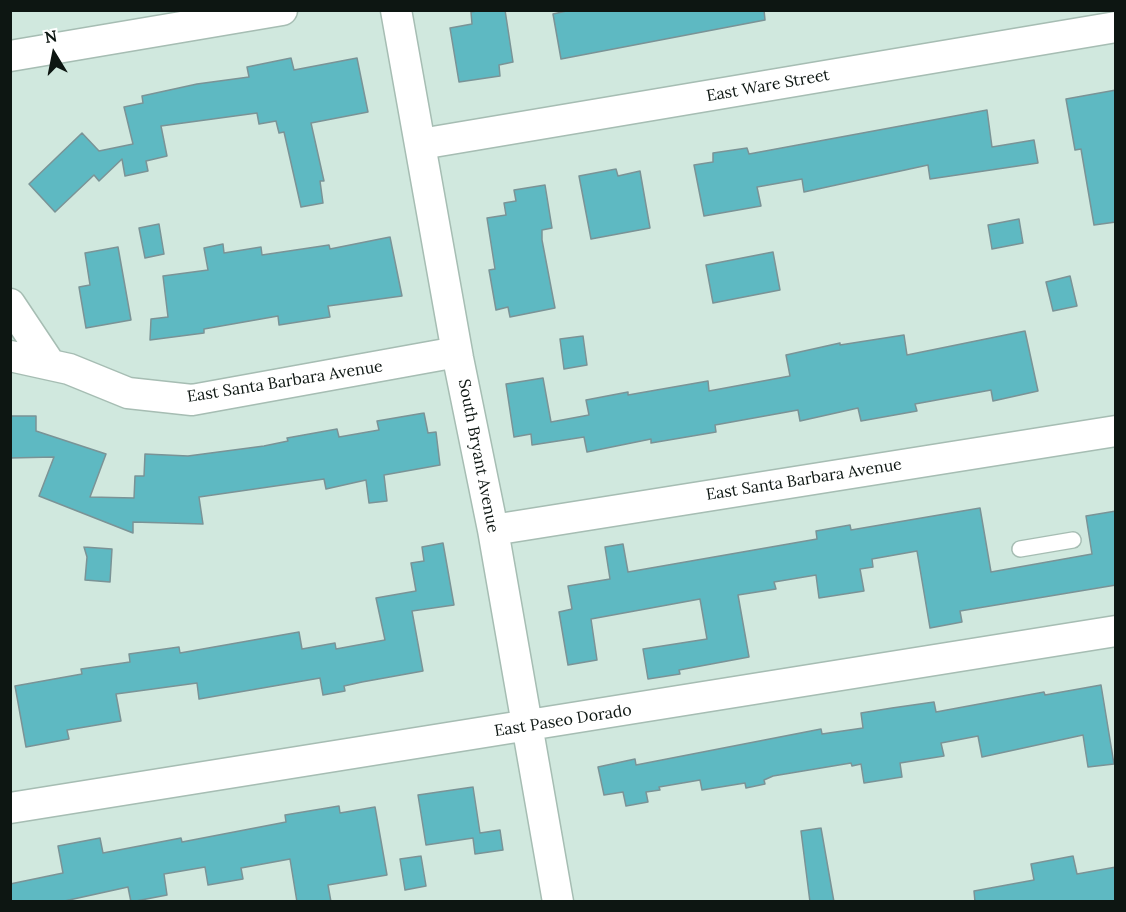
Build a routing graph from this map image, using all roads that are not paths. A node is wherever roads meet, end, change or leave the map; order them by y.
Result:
1 (282, 10) edge
2 (396, 10) edge
3 (1116, 27) edge
4 (10, 56) edge
5 (421, 144) junction
6 (10, 304) edge
7 (457, 352) junction
8 (10, 356) edge
9 (50, 364) junction
10 (1116, 431) edge
11 (493, 530) junction
12 (1073, 540) dead end
13 (1020, 549) dead end
14 (1116, 631) edge
15 (527, 727) junction
16 (10, 808) edge
17 (558, 902) edge

1 - 4 street
2 - 5 street, South Bryant Avenue
3 - 5 street, East Ware Street
5 - 7 street, South Bryant Avenue
6 - 9 street
7 - 9 street, East Santa Barbara Avenue
7 - 11 street, South Bryant Avenue
8 - 9 street, East Santa Barbara Avenue
10 - 11 street, East Santa Barbara Avenue
11 - 15 street, South Bryant Avenue
12 - 13 lane
14 - 15 street, East Paseo Dorado
15 - 16 street, East Paseo Dorado
15 - 17 street, South Bryant Avenue

